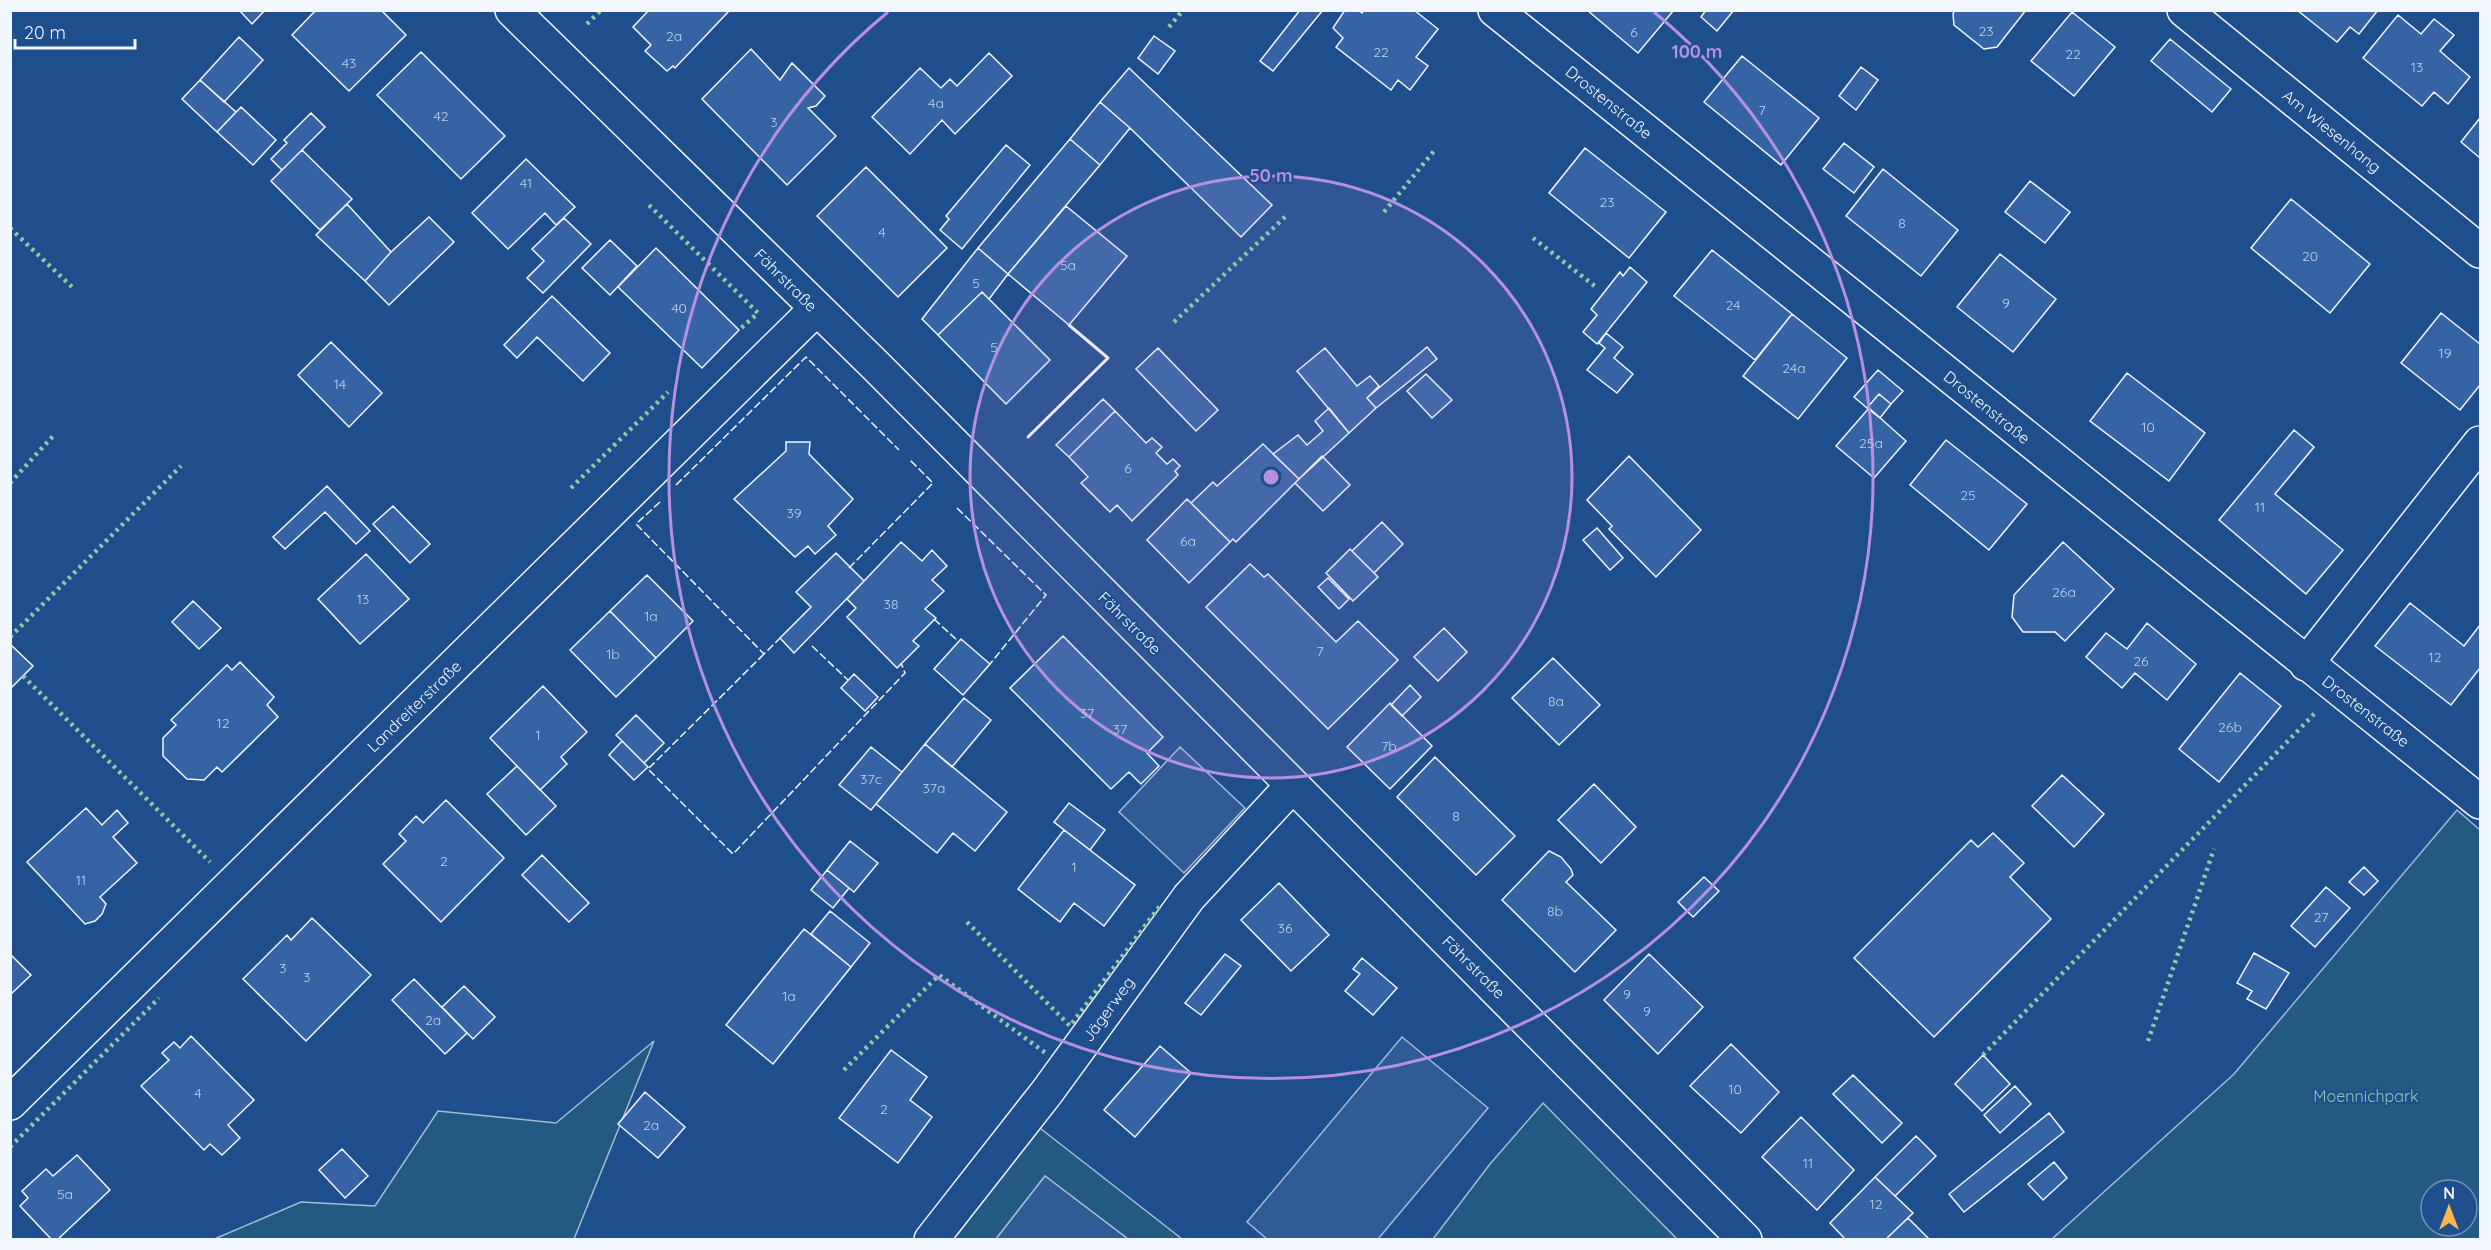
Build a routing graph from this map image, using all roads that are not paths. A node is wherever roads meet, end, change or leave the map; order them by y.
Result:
1 (512, 10) edge
2 (1495, 10) edge
3 (2184, 10) edge
4 (2481, 251) edge
5 (816, 309) junction
6 (2481, 443) edge
7 (2306, 664) junction
8 (1292, 786) junction
9 (2481, 802) edge
10 (10, 1103) edge
11 (931, 1239) edge
12 (1745, 1239) edge

1 - 5 street, Fährstraße
2 - 7 street, Drostenstraße
3 - 4 street, Am Wiesenhang
5 - 8 street, Fährstraße
5 - 10 street, Landreiterstraße
6 - 7 street
7 - 9 street, Drostenstraße
8 - 11 street, Jägerweg
8 - 12 street, Fährstraße

